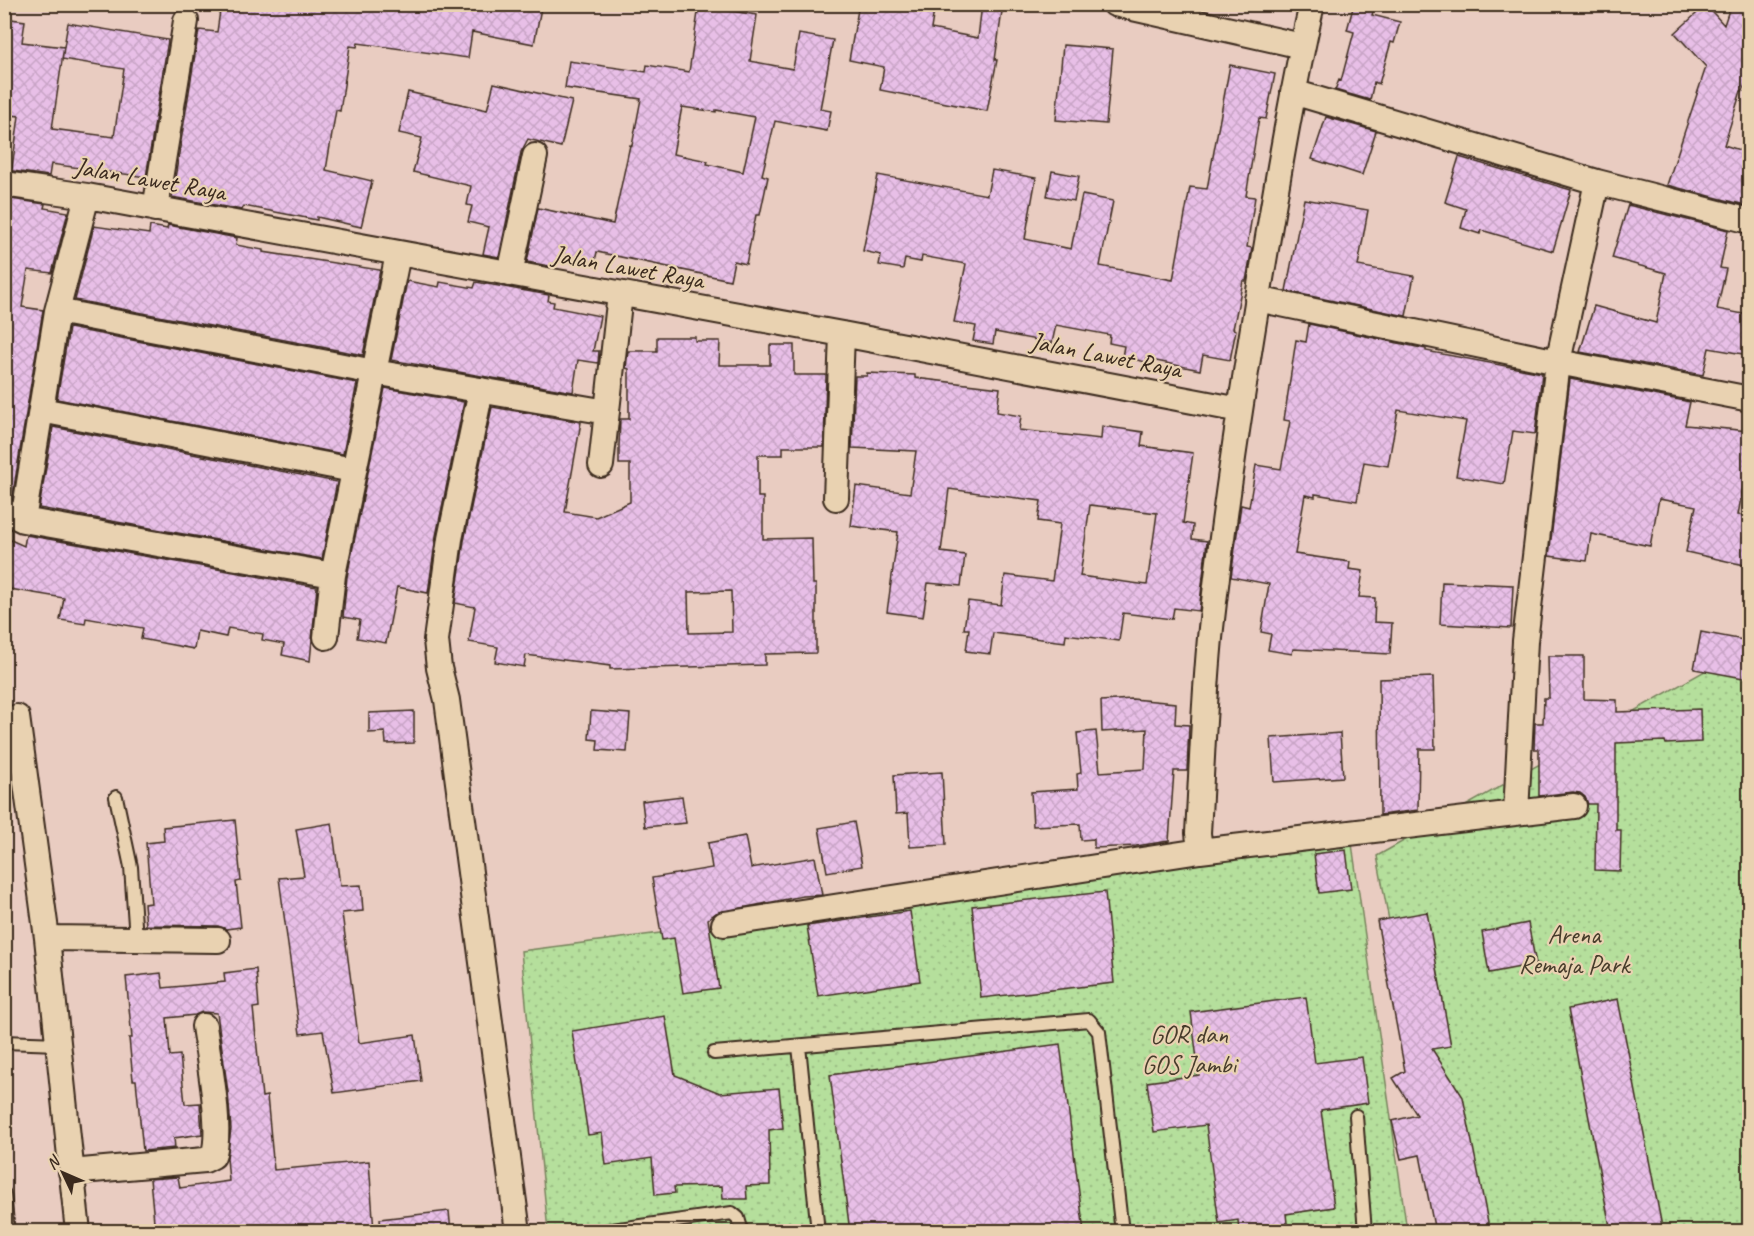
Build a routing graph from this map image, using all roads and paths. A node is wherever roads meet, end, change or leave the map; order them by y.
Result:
1 (1115, 4) edge
2 (1312, 4) edge
3 (186, 21) dead end
4 (1302, 46) junction
5 (1293, 92) junction
6 (535, 156) dead end
7 (1598, 182) junction
8 (4, 184) edge
9 (87, 196) junction
10 (155, 209) junction
11 (1749, 221) edge
12 (398, 254) junction
13 (510, 274) junction
14 (620, 294) junction
15 (1257, 299) junction
16 (57, 311) junction
17 (842, 334) junction
18 (1558, 362) junction
19 (374, 372) junction
20 (481, 390) junction
21 (1749, 399) edge
22 (41, 410) junction
23 (1240, 410) junction
24 (607, 412) junction
25 (601, 465) dead end
26 (353, 470) junction
27 (836, 498) dead end
28 (14, 515) edge
29 (333, 575) junction
30 (326, 637) dead end
31 (17, 717) dead end
32 (116, 797) dead end
33 (1574, 806) dead end
34 (1516, 813) junction
35 (1200, 851) junction
36 (724, 924) dead end
37 (47, 938) junction
38 (136, 939) junction
39 (218, 940) dead end
40 (204, 1026) dead end
41 (4, 1042) edge
42 (58, 1044) junction
43 (799, 1046) junction
44 (714, 1053) dead end
45 (1356, 1116) dead end
46 (71, 1173) junction
47 (4, 1194) edge
48 (8, 1232) edge
49 (78, 1232) edge
50 (518, 1232) edge
51 (598, 1232) edge
52 (741, 1232) edge
53 (818, 1232) edge
54 (1122, 1232) edge
55 (1365, 1232) edge

1 - 4 street
2 - 4 street
3 - 10 street
4 - 5 street
5 - 7 street
5 - 15 street
6 - 13 street
7 - 11 street
7 - 18 street
8 - 9 street, Jalan Lawet Raya
9 - 10 street, Jalan Lawet Raya
9 - 16 street
10 - 12 street, Jalan Lawet Raya
12 - 13 street, Jalan Lawet Raya
12 - 19 street
13 - 14 street, Jalan Lawet Raya
14 - 17 street, Jalan Lawet Raya
14 - 24 street
15 - 18 street
15 - 23 street
16 - 19 street
16 - 22 street
17 - 23 street, Jalan Lawet Raya
17 - 27 street
18 - 21 street
18 - 34 street
19 - 20 street
19 - 26 street
20 - 24 street
20 - 50 street
22 - 26 street
22 - 28 street
23 - 35 street
24 - 25 street
26 - 29 street
28 - 29 street
29 - 30 street
31 - 37 street
32 - 38 lane
33 - 34 street
34 - 35 street
35 - 36 street
37 - 38 street
37 - 42 street
38 - 39 street
40 - 46 street
41 - 42 lane
42 - 46 street
43 - 44 lane
43 - 53 lane
43 - 54 lane
45 - 55 lane
46 - 49 street
47 - 48 lane
51 - 52 lane

